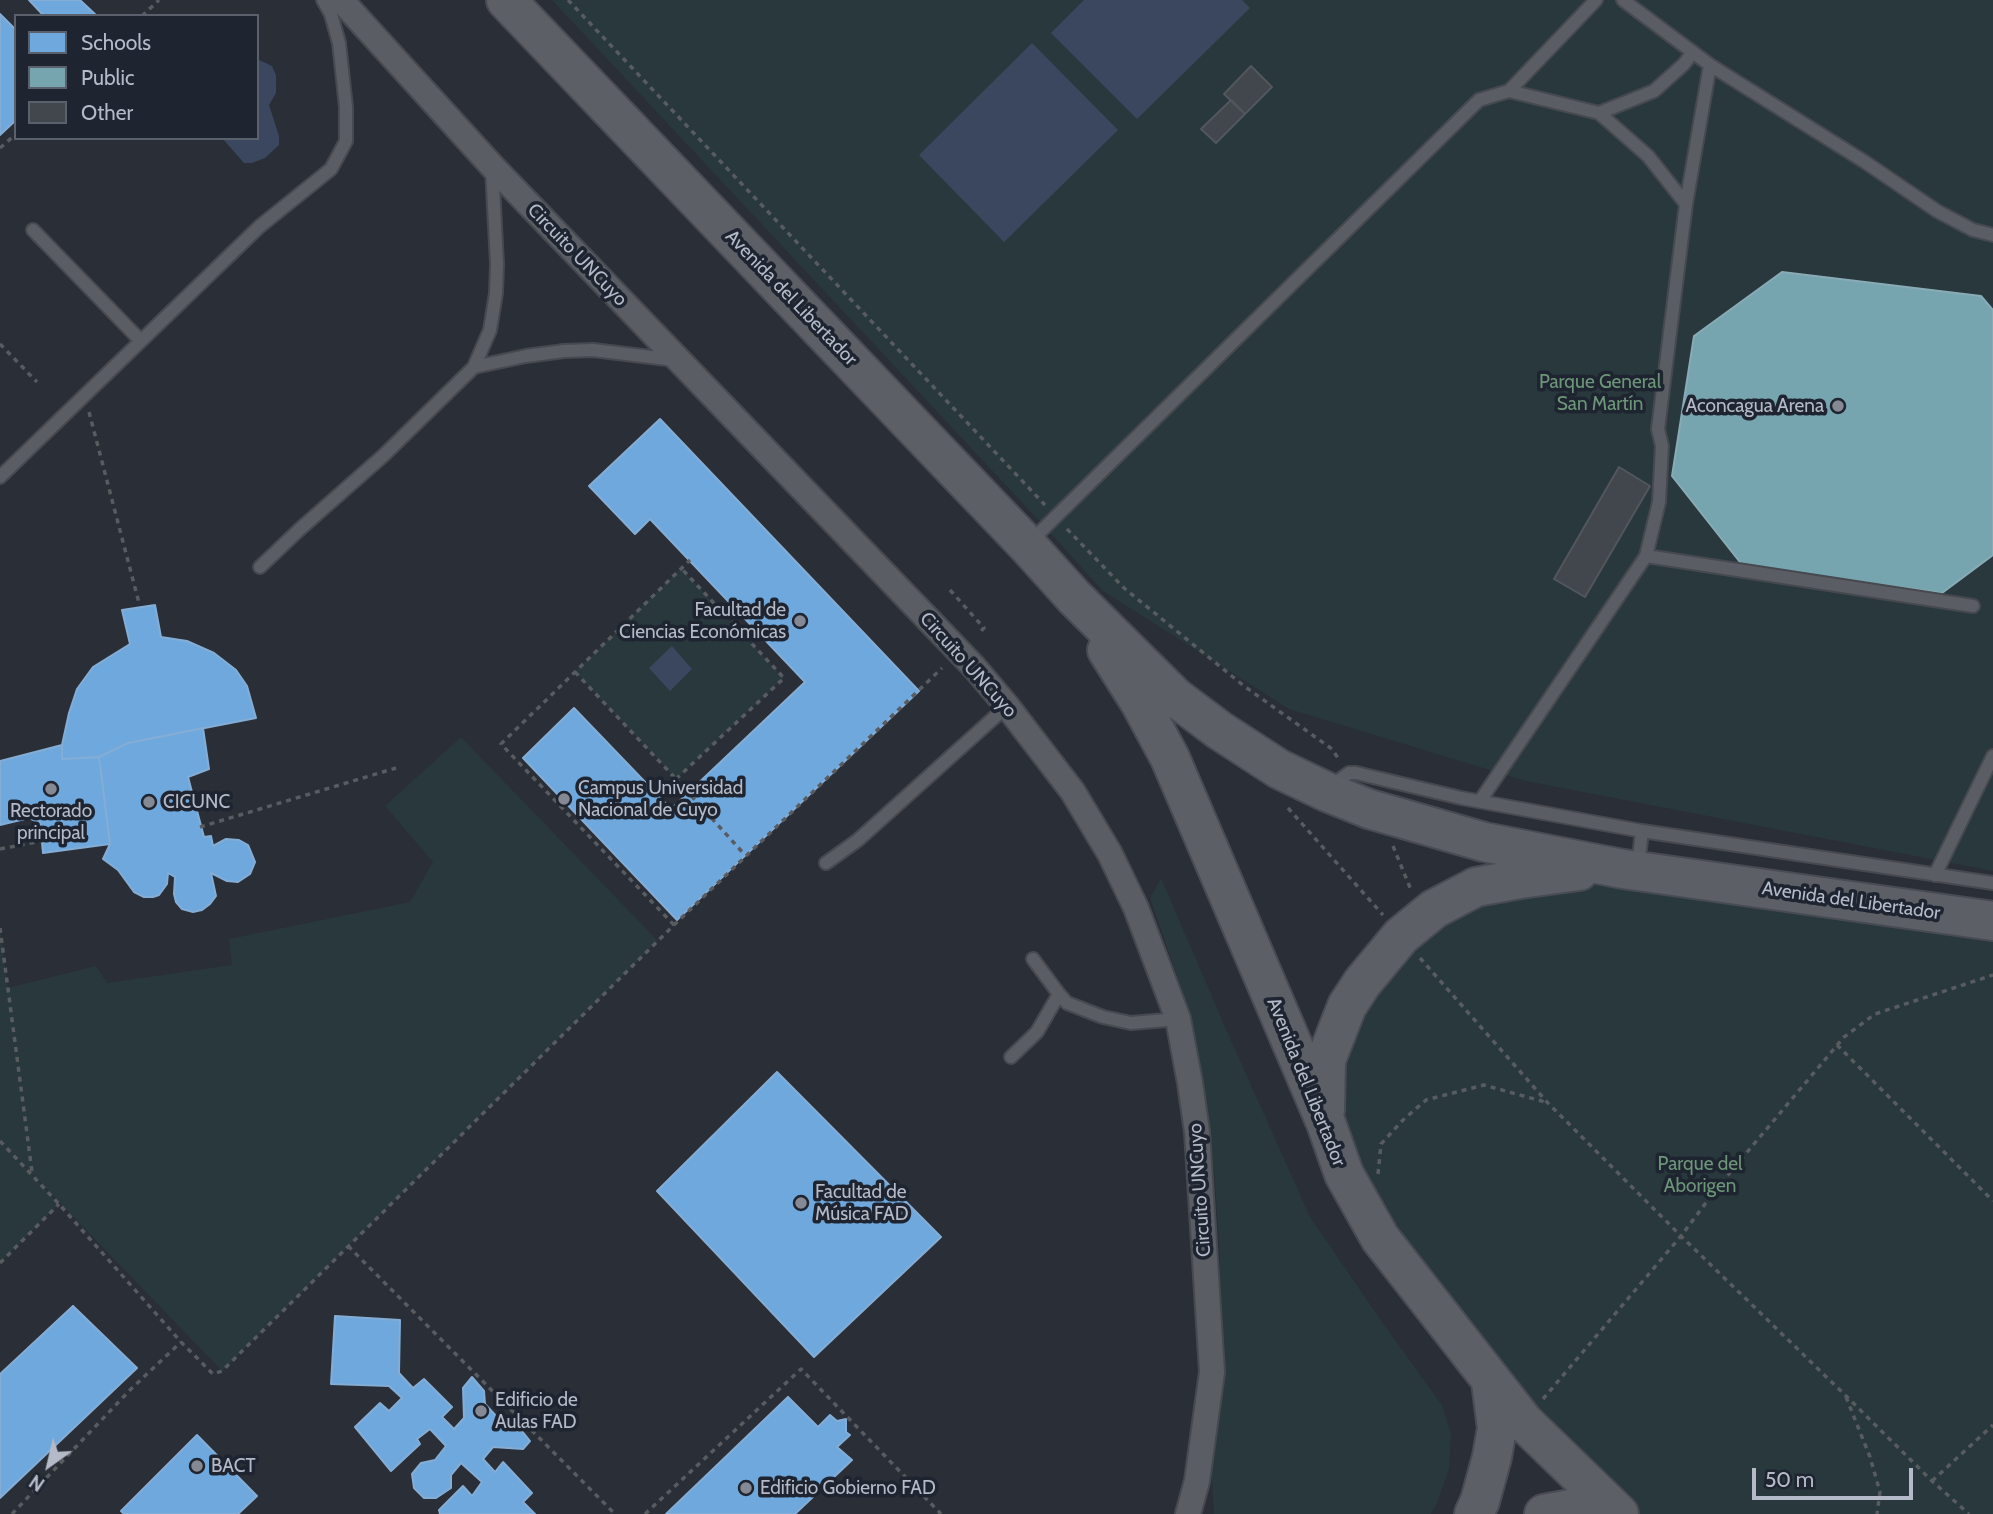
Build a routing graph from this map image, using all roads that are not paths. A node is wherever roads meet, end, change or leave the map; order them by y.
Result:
1 (323, 0) edge
2 (341, 0) edge
3 (506, 0) edge
4 (1596, 0) edge
5 (1623, 0) edge
6 (1693, 52) junction
7 (1710, 65) junction
8 (1508, 90) junction
9 (1599, 113) junction
10 (492, 166) junction
11 (1686, 204) junction
12 (33, 230) dead end
13 (1993, 235) edge
14 (141, 341) junction
15 (680, 360) junction
16 (474, 367) junction
17 (0, 477) edge
18 (1027, 545) junction
19 (1646, 556) junction
20 (260, 568) dead end
21 (1074, 597) junction
22 (1973, 606) dead end
23 (1007, 706) junction
24 (1993, 756) edge
25 (1338, 782) junction
26 (1480, 802) junction
27 (1642, 831) junction
28 (826, 863) dead end
29 (1630, 869) junction
30 (1935, 875) junction
31 (1993, 883) edge
32 (1993, 921) edge
33 (1032, 959) dead end
34 (1059, 994) junction
35 (1178, 1019) junction
36 (1011, 1057) dead end
37 (1326, 1123) junction
38 (1491, 1382) junction
39 (1615, 1511) edge
40 (1188, 1514) edge
41 (1474, 1514) edge
42 (1544, 1514) edge

1 - 14 lane
2 - 10 street, Circuito UNCuyo
3 - 18 main road, Avenida del Libertador
4 - 8 lane
5 - 6 lane
6 - 7 lane
6 - 9 lane
7 - 11 lane
7 - 13 lane
8 - 9 lane
8 - 18 lane
9 - 11 lane
10 - 15 street, Circuito UNCuyo
10 - 16 lane
11 - 19 lane
12 - 14 lane
14 - 17 lane
15 - 16 lane
15 - 23 street, Circuito UNCuyo
16 - 20 lane
18 - 21 main road, Avenida del Libertador
19 - 22 lane
19 - 26 lane
21 - 25 main road, Avenida del Libertador
21 - 37 main road, Avenida del Libertador
23 - 28 lane
23 - 35 street, Circuito UNCuyo
24 - 30 lane
25 - 26 lane
25 - 29 main road, Avenida del Libertador
26 - 27 lane
27 - 29 lane
27 - 30 lane
29 - 32 main road, Avenida del Libertador
29 - 37 main road
30 - 31 lane
33 - 34 lane
34 - 35 lane
34 - 36 lane
35 - 40 street, Circuito UNCuyo
37 - 38 main road, Avenida del Libertador
38 - 39 main road, Avenida del Libertador
38 - 41 main road
39 - 42 main road

